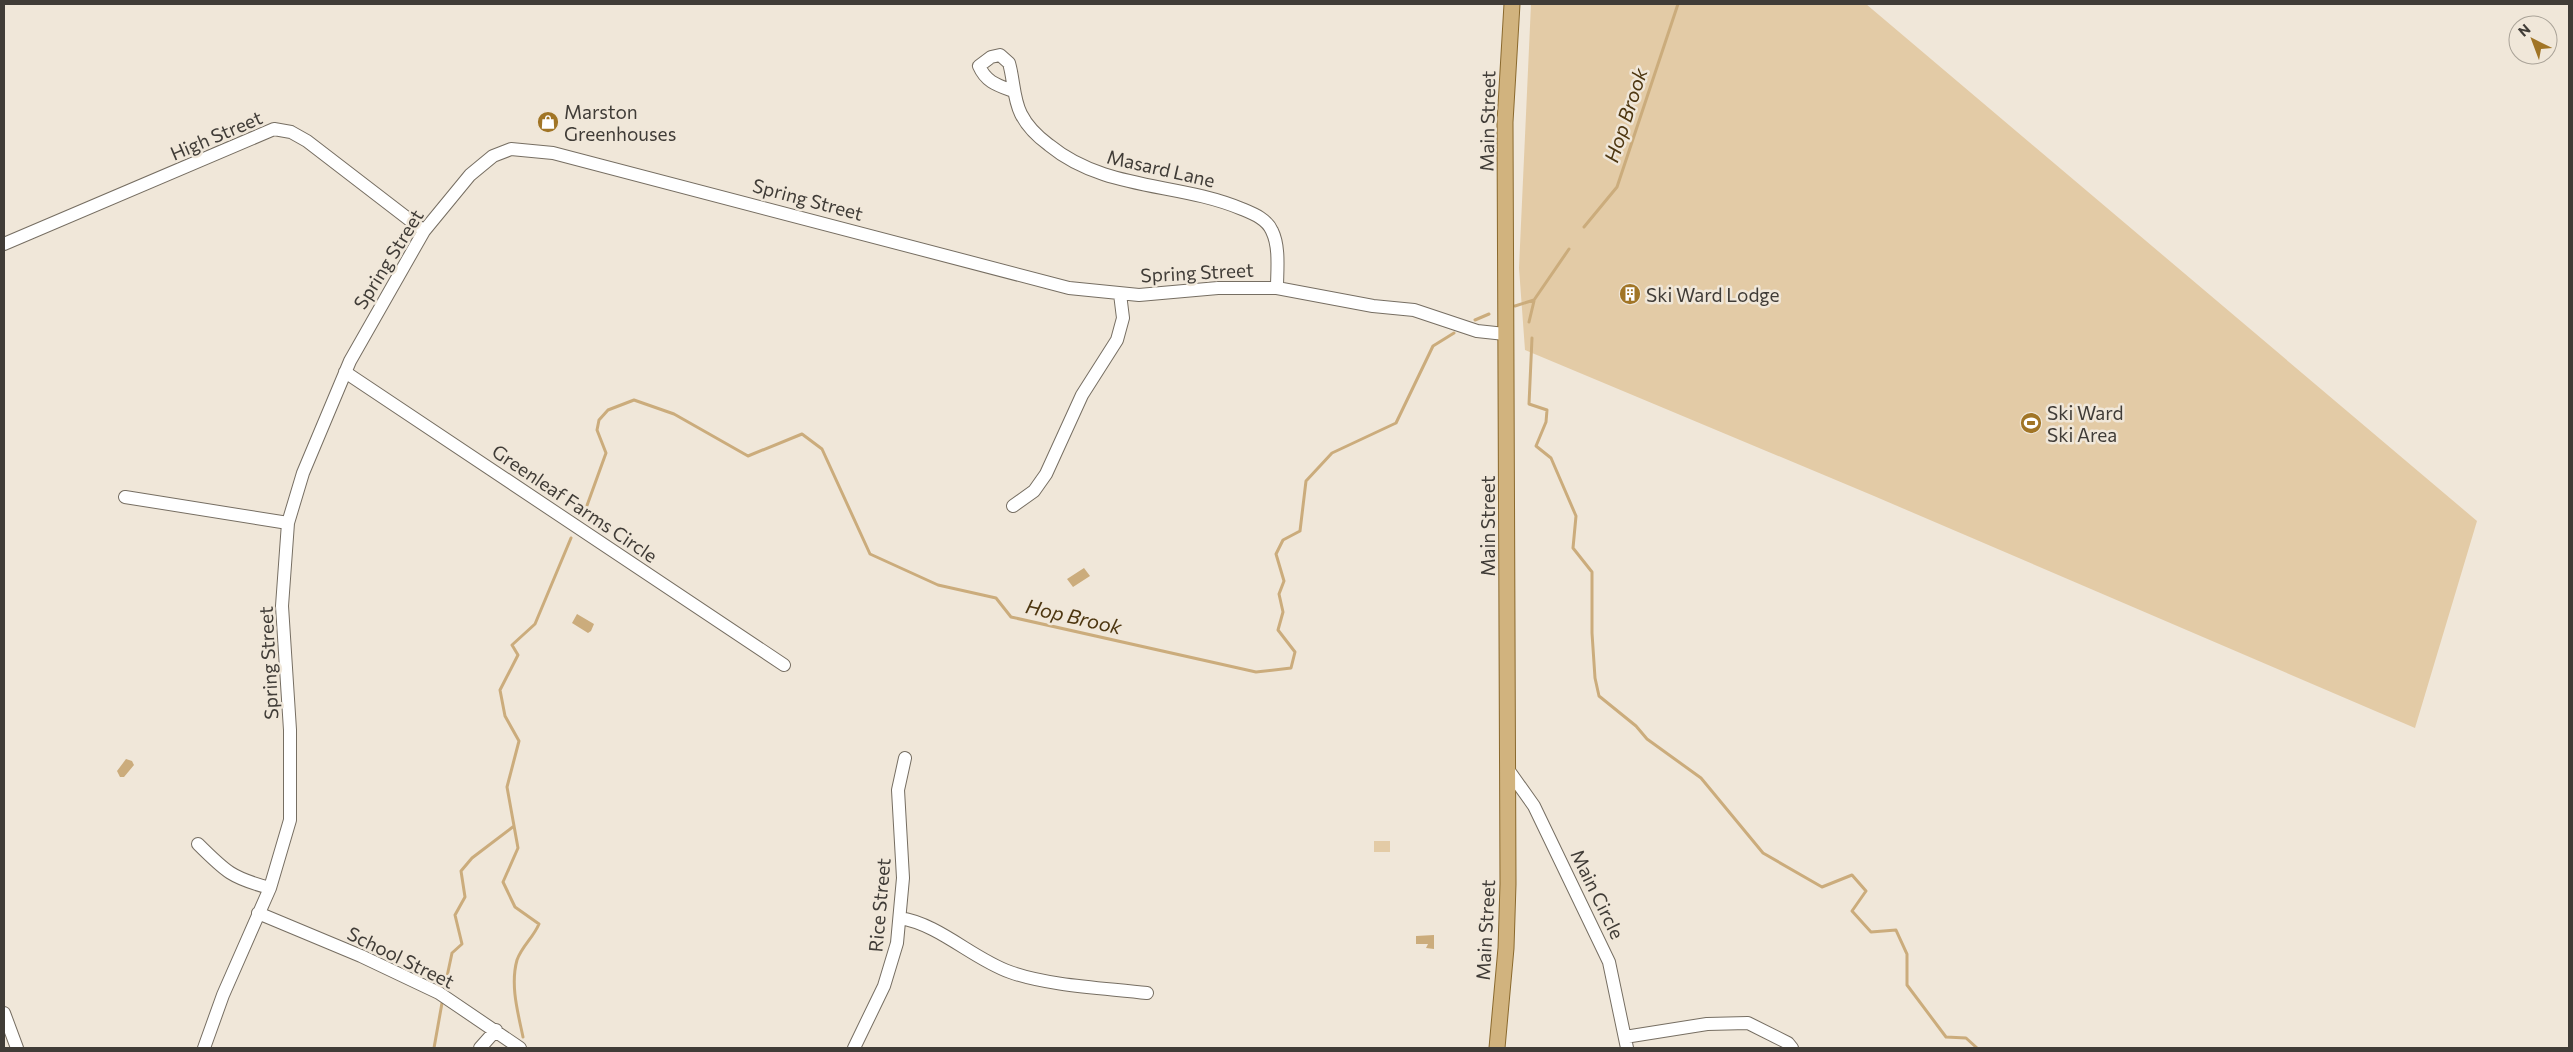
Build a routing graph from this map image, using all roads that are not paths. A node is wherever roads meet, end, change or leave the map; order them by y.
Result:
1 (1512, 4) edge
2 (1013, 91) dead end
3 (424, 231) junction
4 (4, 244) edge
5 (1277, 288) junction
6 (1120, 294) junction
7 (1505, 334) junction
8 (345, 372) junction
9 (125, 497) dead end
10 (1013, 506) dead end
11 (288, 523) junction
12 (784, 665) dead end
13 (905, 758) dead end
14 (1507, 768) junction
15 (198, 844) dead end
16 (270, 888) junction
17 (258, 913) junction
18 (900, 918) junction
19 (1146, 994) dead end
20 (4, 1013) edge
21 (496, 1030) junction
22 (1626, 1043) edge
23 (17, 1048) edge
24 (204, 1048) edge
25 (480, 1048) edge
26 (520, 1048) edge
27 (854, 1048) edge
28 (1497, 1048) edge
29 (1792, 1048) edge

1 - 7 main road, Main Street
2 - 5 street, Masard Lane
3 - 4 street, High Street
3 - 6 street, Spring Street
3 - 8 street, Spring Street
5 - 6 street, Spring Street
5 - 7 street, Spring Street
6 - 10 street
7 - 14 main road, Main Street
8 - 11 street, Spring Street
8 - 12 street, Greenleaf Farms Circle
9 - 11 street
11 - 16 street, Spring Street
13 - 18 street, Rice Street
14 - 22 street, Main Circle
14 - 28 main road, Main Street
15 - 16 street
16 - 17 street, Spring Street
17 - 21 street, School Street
17 - 24 street, Spring Street
18 - 19 street
18 - 27 street, Rice Street
20 - 23 street
21 - 25 street
21 - 26 street, School Street
22 - 29 street

